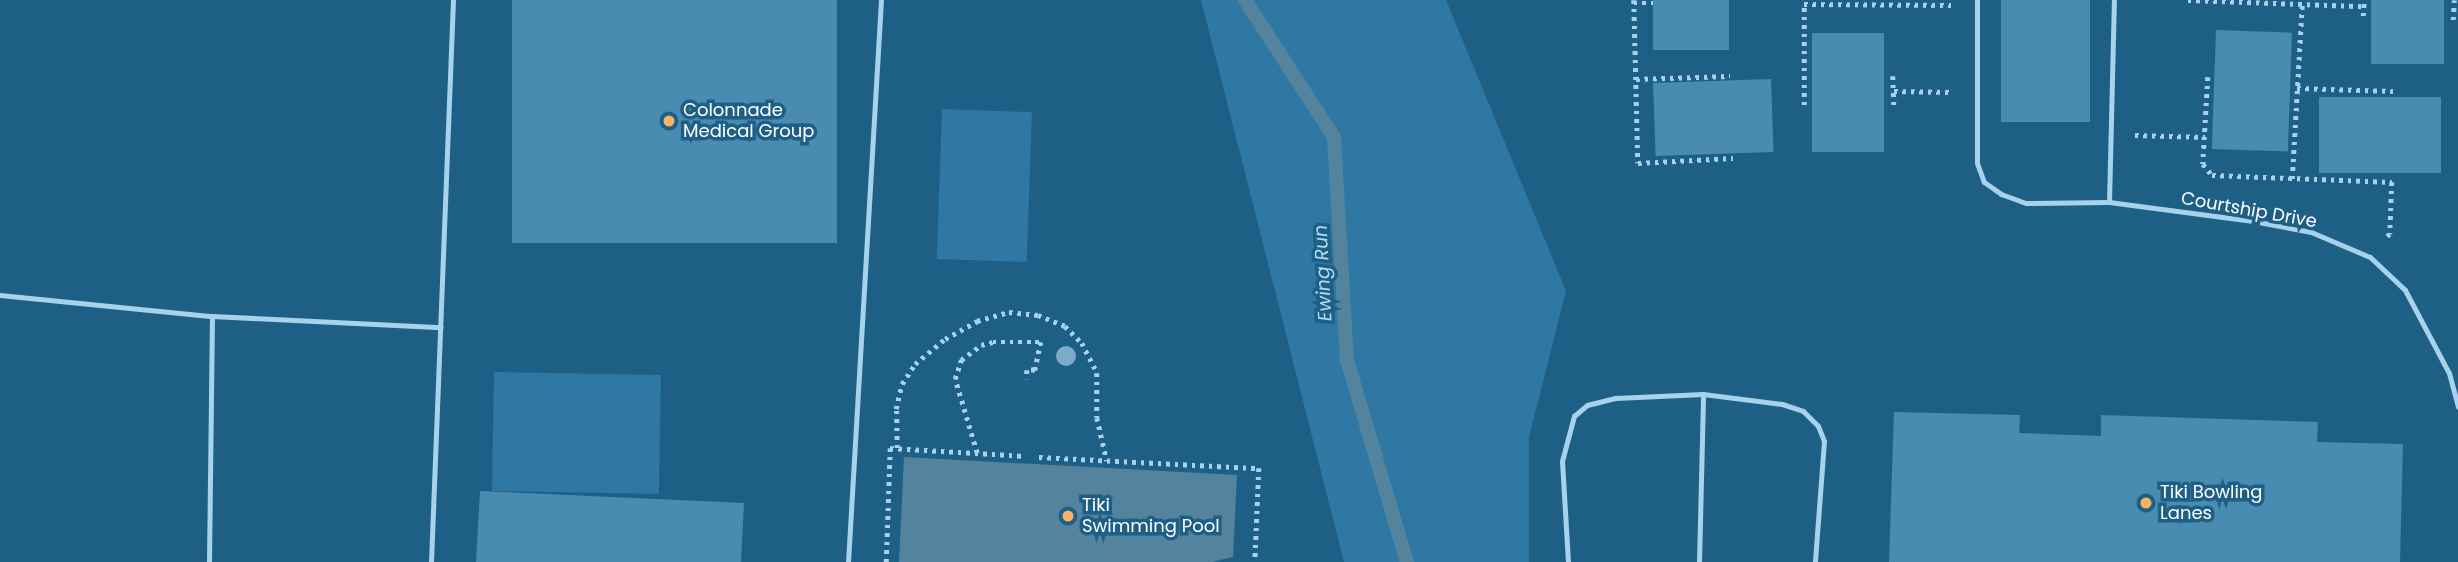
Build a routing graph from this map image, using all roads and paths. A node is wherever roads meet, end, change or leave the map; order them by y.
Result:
1 (453, 0) edge
2 (881, 0) edge
3 (2113, 0) edge
4 (2188, 0) edge
5 (2454, 0) edge
6 (1634, 1) edge
7 (1653, 3) dead end
8 (1977, 3) edge
9 (2364, 3) edge
10 (2302, 4) junction
11 (2363, 16) dead end
12 (2453, 20) dead end
13 (1730, 76) dead end
14 (1893, 76) dead end
15 (2208, 77) dead end
16 (1636, 79) junction
17 (2297, 88) junction
18 (1894, 92) junction
19 (2393, 92) dead end
20 (1977, 93) junction
21 (1804, 105) dead end
22 (1894, 107) dead end
23 (2113, 134) junction
24 (2205, 137) dead end
25 (1733, 158) dead end
26 (2292, 179) junction
27 (2109, 202) junction
28 (2370, 257) junction
29 (0, 295) edge
30 (212, 316) junction
31 (441, 327) junction
32 (1027, 379) dead end
33 (1703, 394) junction
34 (2458, 407) edge
35 (897, 449) junction
36 (977, 453) junction
37 (1024, 456) dead end
38 (1040, 457) dead end
39 (1107, 460) junction
40 (209, 562) edge
41 (431, 562) edge
42 (848, 562) edge
43 (886, 562) edge
44 (1255, 562) edge
45 (1568, 562) edge
46 (1699, 562) edge
47 (1815, 562) edge

1 - 31 lane
2 - 42 lane
3 - 23 lane
4 - 10 path
5 - 12 path
6 - 7 path
6 - 16 path
8 - 20 lane, Courtship Drive
8 - 21 path
9 - 10 path
9 - 11 path
10 - 17 path
13 - 16 path
14 - 18 path
15 - 26 path
16 - 25 path
17 - 19 path
17 - 26 path
18 - 20 path
18 - 22 path
20 - 27 lane, Courtship Drive
23 - 24 path
23 - 27 lane
26 - 28 path
27 - 28 lane, Courtship Drive
28 - 34 lane, Courtship Drive
29 - 30 lane
30 - 31 lane
30 - 40 lane
31 - 41 lane
32 - 36 path
33 - 45 lane
33 - 46 lane
33 - 47 lane
35 - 36 path
35 - 39 path
35 - 43 path
36 - 37 path
38 - 39 path
39 - 44 path

